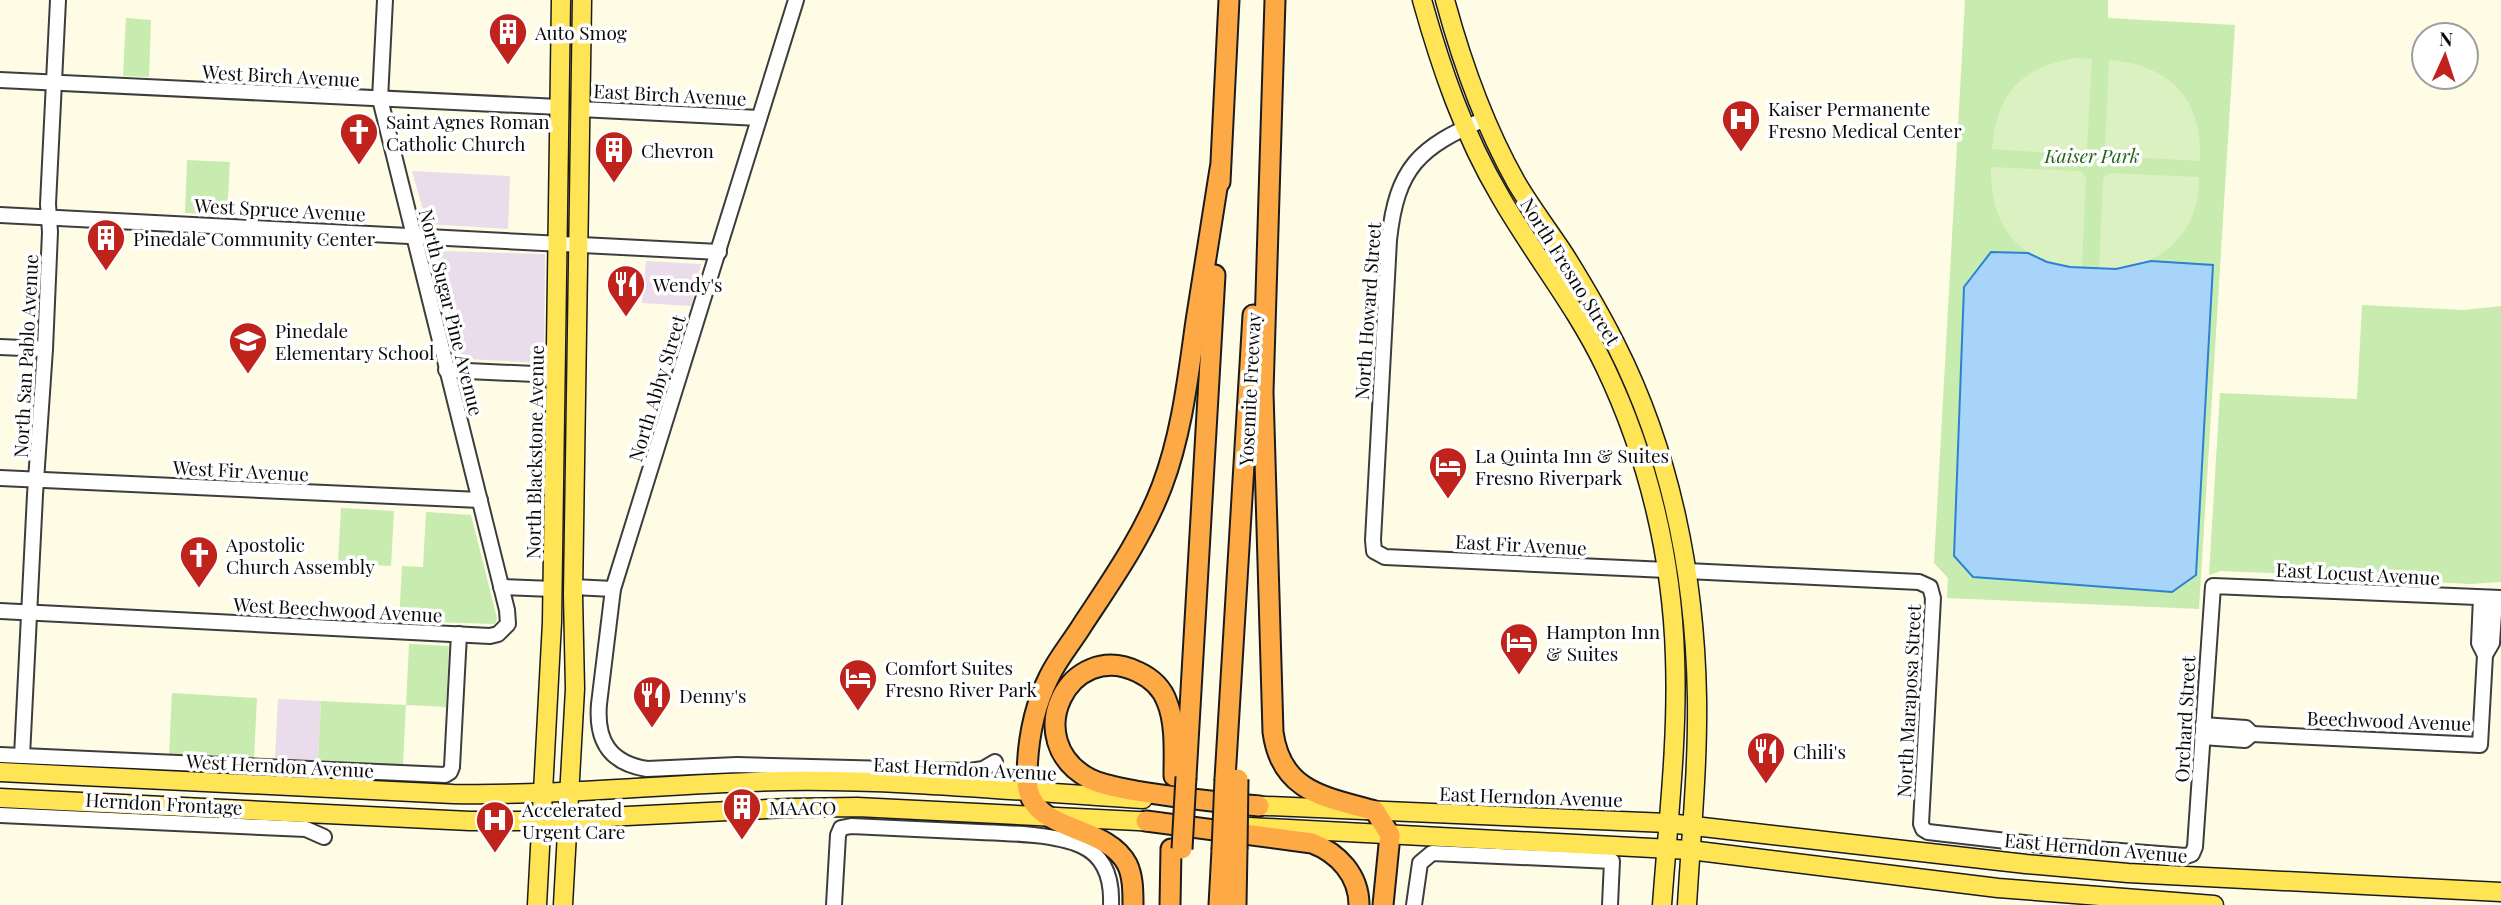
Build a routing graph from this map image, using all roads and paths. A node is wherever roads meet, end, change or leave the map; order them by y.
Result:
1 (58, 0) edge
2 (384, 0) edge
3 (561, 0) edge
4 (582, 0) edge
5 (796, 0) edge
6 (1230, 0) edge
7 (1273, 0) edge
8 (1422, 0) edge
9 (1445, 0) edge
10 (0, 80) edge
11 (54, 83) junction
12 (380, 99) junction
13 (559, 107) junction
14 (580, 109) junction
15 (759, 118) junction
16 (1485, 119) junction
17 (1465, 128) junction
18 (1220, 169) junction
19 (0, 215) edge
20 (48, 218) junction
21 (412, 235) junction
22 (557, 242) junction
23 (578, 244) junction
24 (719, 252) junction
25 (0, 347) edge
26 (45, 349) junction
27 (446, 370) junction
28 (556, 375) junction
29 (576, 425) junction
30 (554, 473) junction
31 (0, 478) edge
32 (37, 479) junction
33 (1651, 492) junction
34 (480, 500) junction
35 (1374, 551) joint
36 (1667, 570) junction
37 (1687, 571) junction
38 (2213, 586) joint
39 (501, 587) junction
40 (573, 587) junction
41 (553, 589) junction
42 (613, 589) junction
43 (2492, 598) edge
44 (0, 611) edge
45 (28, 613) junction
46 (505, 629) joint
47 (459, 634) junction
48 (1696, 672) junction
49 (575, 673) junction
50 (2202, 731) junction
51 (0, 755) edge
52 (22, 756) junction
53 (995, 762) dead end
54 (0, 772) edge
55 (1180, 777) junction
56 (557, 792) junction
57 (1030, 793) junction
58 (0, 798) edge
59 (1258, 806) junction
60 (1375, 811) junction
61 (0, 815) edge
62 (1048, 816) junction
63 (555, 820) junction
64 (1146, 821) junction
65 (1668, 823) junction
66 (1691, 825) junction
67 (1923, 829) joint
68 (1390, 835) junction
69 (324, 837) dead end
70 (1176, 849) junction
71 (1666, 849) junction
72 (1229, 850) junction
73 (1690, 850) junction
74 (2192, 854) joint
75 (2501, 892) edge
76 (537, 905) edge
77 (563, 905) edge
78 (834, 905) edge
79 (1111, 905) edge
80 (1133, 905) edge
81 (1170, 905) edge
82 (1179, 905) edge
83 (1219, 905) edge
84 (1236, 905) edge
85 (1359, 905) edge
86 (1383, 905) edge
87 (1414, 905) edge
88 (1610, 905) edge
89 (1662, 905) edge
90 (1687, 905) edge
91 (2214, 905) edge

1 - 11 street, North San Pablo Avenue
2 - 12 street, North Sugar Pine Avenue
3 - 13 main road, North Blackstone Avenue
4 - 14 main road, North Blackstone Avenue
5 - 15 street, North Abby Street
6 - 18 highway
7 - 60 highway
7 - 72 highway, Yosemite Freeway, bridge
8 - 17 main road, North Fresno Street
9 - 16 main road, North Fresno Street
10 - 11 street, West Birch Avenue
11 - 12 street, West Birch Avenue
11 - 20 street, North San Pablo Avenue
12 - 13 street, West Birch Avenue
12 - 21 street, North Sugar Pine Avenue
13 - 22 main road, North Blackstone Avenue
14 - 15 street, East Birch Avenue
14 - 23 main road, North Blackstone Avenue
15 - 24 street, North Abby Street
16 - 17 street, North Howard Street
16 - 37 main road, North Fresno Street
17 - 33 main road, North Fresno Street
17 - 35 street, North Howard Street
18 - 55 highway
18 - 57 highway
19 - 20 street, West Spruce Avenue
20 - 21 street, West Spruce Avenue
20 - 26 street, North San Pablo Avenue
21 - 22 street, West Spruce Avenue
21 - 27 street, North Sugar Pine Avenue
22 - 23 street, West Spruce Avenue
22 - 28 main road, North Blackstone Avenue
23 - 24 street, West Spruce Avenue
23 - 29 main road, North Blackstone Avenue
24 - 42 street, North Abby Street
25 - 26 street
26 - 32 street, North San Pablo Avenue
27 - 28 street
27 - 34 street, North Sugar Pine Avenue
28 - 29 main road
28 - 30 main road, North Blackstone Avenue
29 - 40 main road, North Blackstone Avenue
30 - 40 main road
30 - 41 main road, North Blackstone Avenue
31 - 32 street, West Fir Avenue
32 - 34 street, West Fir Avenue
32 - 45 street, North San Pablo Avenue
33 - 36 main road, North Fresno Street
33 - 37 main road
34 - 39 street, North Sugar Pine Avenue
35 - 36 street, East Fir Avenue
36 - 48 main road
36 - 65 main road, North Fresno Street
37 - 48 main road, North Fresno Street
37 - 67 street, North Maraposa Street
38 - 43 street, East Locust Avenue
38 - 50 street, Orchard Street
39 - 41 street
39 - 46 street, North Sugar Pine Avenue
40 - 42 street
40 - 49 main road, North Blackstone Avenue
41 - 49 main road
41 - 56 main road, North Blackstone Avenue
42 - 53 street, North Abby Street
43 - 50 street, Beechwood Avenue
44 - 45 street, West Beechwood Avenue
45 - 47 street, West Beechwood Avenue
45 - 52 street, North San Pablo Avenue
46 - 47 street, West Beechwood Avenue
47 - 52 street, West Herndon Avenue
48 - 66 main road, North Fresno Street
49 - 56 main road, North Blackstone Avenue
50 - 74 street, Orchard Street
51 - 52 street, West Herndon Avenue
54 - 56 main road, West Herndon Avenue
55 - 59 highway
55 - 70 highway
56 - 57 main road, East Herndon Avenue
56 - 63 main road, North Blackstone Avenue
56 - 63 main road, North Blackstone Avenue
57 - 59 main road, East Herndon Avenue
57 - 62 highway
58 - 63 main road
59 - 60 main road, East Herndon Avenue
60 - 65 main road, East Herndon Avenue
60 - 68 highway
61 - 69 street, Herndon Frontage
62 - 63 main road
62 - 64 main road
62 - 80 highway
63 - 76 main road, North Blackstone Avenue
63 - 77 main road, North Blackstone Avenue
64 - 68 main road
64 - 85 highway
65 - 66 main road, East Herndon Avenue
65 - 71 main road, North Fresno Street
66 - 73 main road, North Fresno Street
66 - 75 main road, East Herndon Avenue
67 - 74 street, East Herndon Avenue
68 - 71 main road
68 - 86 highway
70 - 81 highway
70 - 82 highway
71 - 73 main road
71 - 89 main road, North Fresno Street
72 - 83 highway
72 - 84 highway
73 - 90 main road, North Fresno Street
73 - 91 main road
78 - 79 street
87 - 88 street

